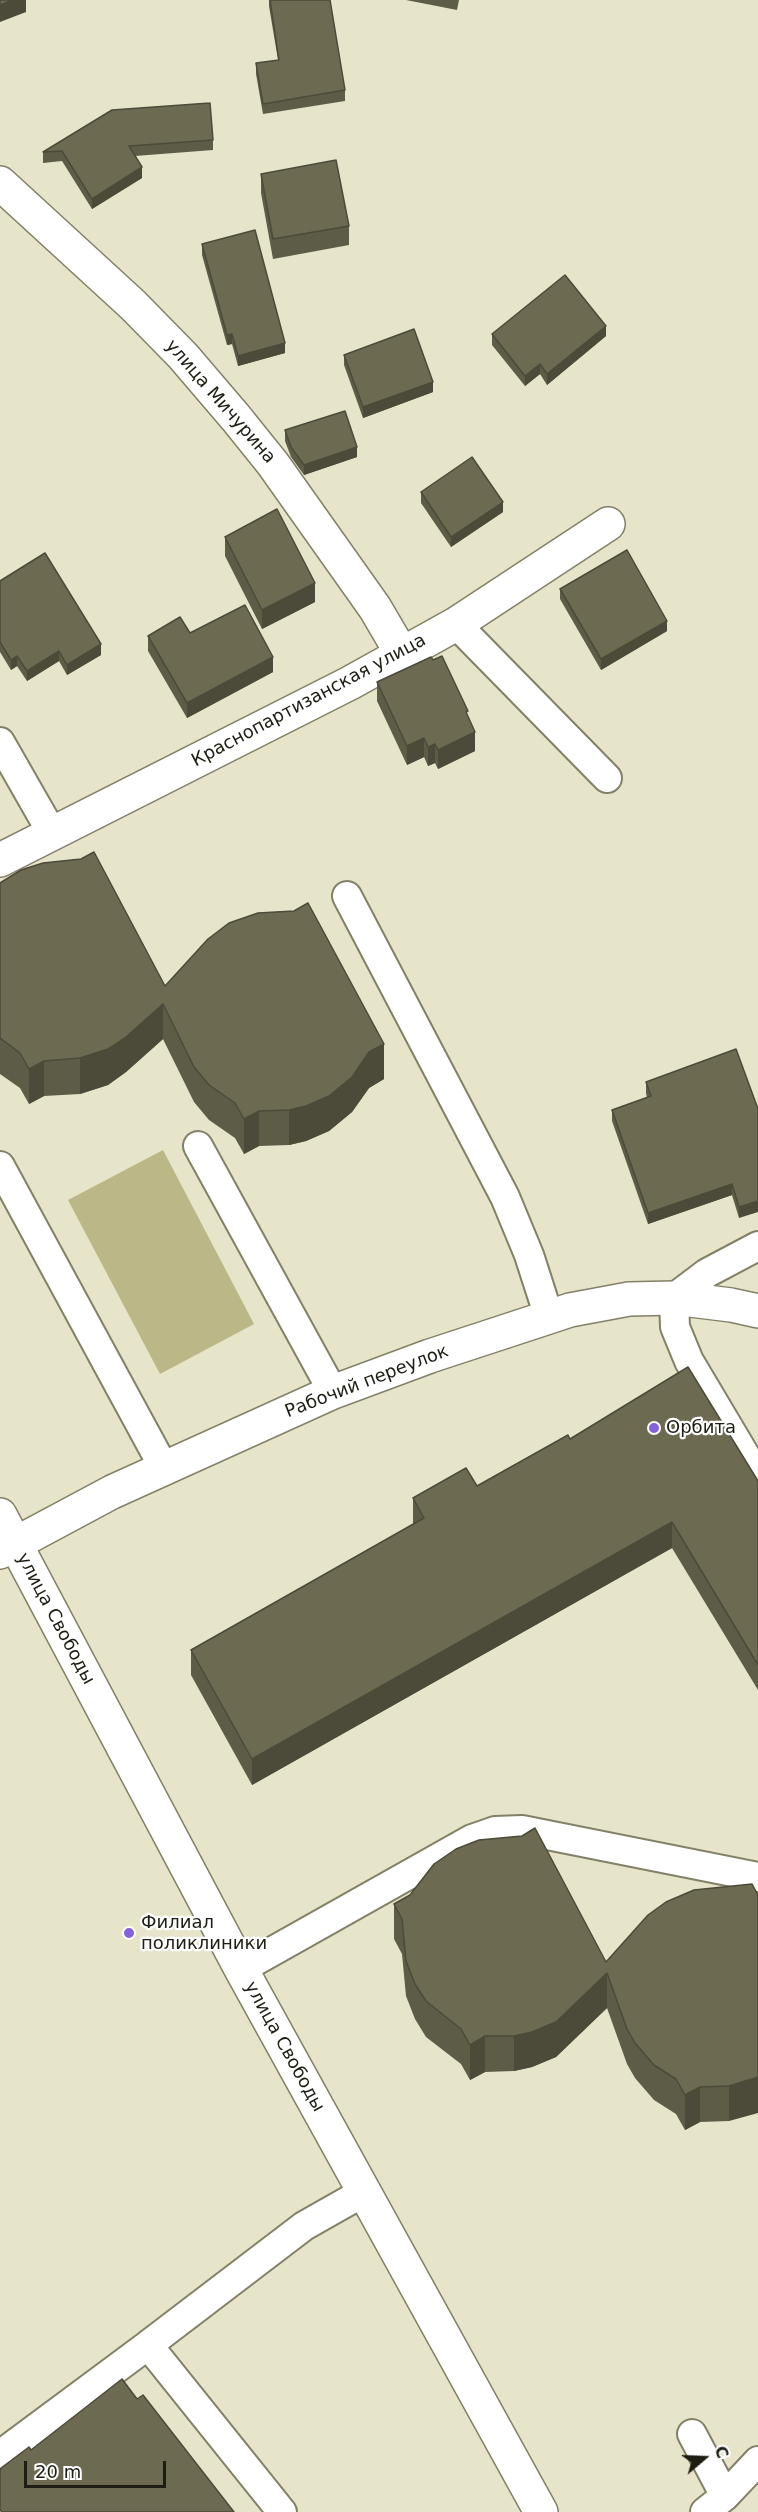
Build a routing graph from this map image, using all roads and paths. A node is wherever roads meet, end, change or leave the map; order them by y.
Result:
1 (0, 183) edge
2 (608, 524) dead end
3 (456, 624) junction
4 (402, 654) junction
5 (0, 742) edge
6 (607, 778) dead end
7 (52, 833) junction
8 (0, 860) edge
9 (347, 896) dead end
10 (198, 1146) dead end
11 (0, 1166) edge
12 (758, 1246) edge
13 (674, 1298) junction
14 (758, 1311) edge
15 (549, 1317) junction
16 (333, 1392) junction
17 (164, 1468) junction
18 (758, 1476) edge
19 (0, 1515) edge
20 (7, 1548) edge
21 (758, 1877) edge
22 (241, 1969) junction
23 (364, 2192) junction
24 (148, 2345) junction
25 (692, 2434) dead end
26 (0, 2455) edge
27 (758, 2461) edge
28 (715, 2504) edge
29 (282, 2512) edge
30 (541, 2512) edge

1 - 4 street, улица Мичурина
2 - 3 street, Краснопартизанская улица
3 - 4 street, Краснопартизанская улица
3 - 6 lane
4 - 7 street, Краснопартизанская улица
5 - 7 lane
7 - 8 street, Краснопартизанская улица
9 - 15 lane
10 - 16 lane
11 - 17 lane
12 - 13 lane
13 - 14 street, Рабочий переулок
13 - 15 street, Рабочий переулок
13 - 18 lane
15 - 16 street, Рабочий переулок
16 - 17 street, Рабочий переулок
17 - 20 street, Рабочий переулок
19 - 20 street, улица Свободы
20 - 22 street, улица Свободы
21 - 22 lane
22 - 23 street, улица Свободы
23 - 24 lane
23 - 30 street, улица Свободы
24 - 26 lane
24 - 29 lane
25 - 28 lane
27 - 28 lane

